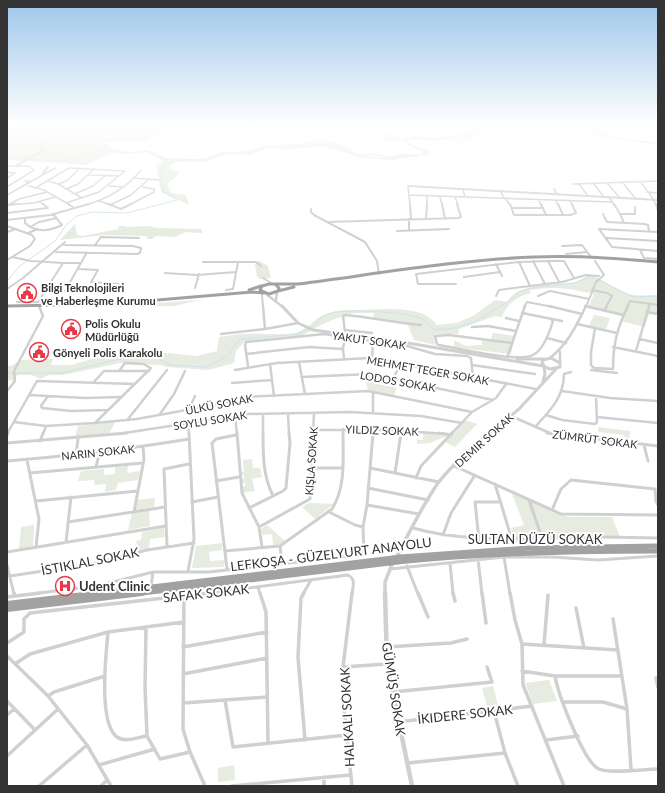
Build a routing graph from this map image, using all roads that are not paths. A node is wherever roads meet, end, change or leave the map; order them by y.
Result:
1 (26, 161) edge
2 (7, 166) edge
3 (16, 166) junction
4 (48, 167) dead end
5 (55, 168) dead end
6 (80, 168) junction
7 (95, 169) junction
8 (141, 170) dead end
9 (7, 172) edge
10 (89, 175) junction
11 (105, 176) junction
12 (120, 176) junction
13 (7, 178) edge
14 (134, 178) junction
15 (149, 179) junction
16 (19, 180) junction
17 (159, 180) dead end
18 (48, 181) junction
19 (641, 182) junction
20 (658, 182) edge
21 (27, 183) junction
22 (607, 183) junction
23 (623, 183) junction
24 (58, 184) junction
25 (573, 184) dead end
26 (579, 184) junction
27 (594, 184) junction
28 (109, 186) junction
29 (408, 186) joint
30 (7, 187) edge
31 (38, 187) junction
32 (124, 187) junction
33 (143, 187) junction
34 (66, 189) junction
35 (554, 189) dead end
36 (463, 190) junction
37 (47, 192) junction
38 (501, 192) junction
39 (647, 192) junction
40 (658, 193) edge
41 (74, 194) junction
42 (557, 194) junction
43 (7, 195) edge
44 (409, 195) junction
45 (427, 196) junction
46 (588, 196) junction
47 (604, 196) junction
48 (55, 197) junction
49 (440, 197) junction
50 (454, 197) junction
51 (609, 197) junction
52 (619, 197) junction
53 (82, 198) junction
54 (465, 198) junction
55 (504, 198) junction
56 (635, 198) junction
57 (538, 199) junction
58 (654, 200) junction
59 (658, 200) edge
60 (99, 201) junction
61 (556, 201) junction
62 (570, 201) junction
63 (40, 202) junction
64 (612, 202) junction
65 (66, 203) junction
66 (7, 205) edge
67 (110, 205) junction
68 (657, 206) edge
69 (74, 208) junction
70 (512, 208) junction
71 (543, 208) junction
72 (636, 208) dead end
73 (311, 209) dead end
74 (658, 211) edge
75 (7, 213) edge
76 (53, 214) junction
77 (603, 214) dead end
78 (620, 214) junction
79 (546, 216) junction
80 (563, 216) junction
81 (57, 218) junction
82 (25, 219) junction
83 (410, 219) junction
84 (426, 219) junction
85 (445, 219) junction
86 (7, 220) edge
87 (328, 222) junction
88 (624, 223) junction
89 (7, 226) edge
90 (30, 227) junction
91 (16, 229) junction
92 (38, 229) junction
93 (449, 229) dead end
94 (409, 230) junction
95 (397, 231) dead end
96 (649, 231) junction
97 (7, 232) edge
98 (658, 232) edge
99 (28, 233) junction
100 (139, 238) dead end
101 (607, 238) junction
102 (658, 241) edge
103 (95, 245) junction
104 (562, 246) dead end
105 (639, 249) junction
106 (658, 251) edge
107 (56, 252) junction
108 (587, 252) junction
109 (86, 254) junction
110 (566, 254) dead end
111 (12, 257) junction
112 (591, 257) junction
113 (526, 259) junction
114 (7, 260) edge
115 (533, 261) junction
116 (548, 261) junction
117 (595, 261) junction
118 (41, 262) junction
119 (203, 262) dead end
120 (238, 262) junction
121 (519, 262) junction
122 (658, 262) edge
123 (63, 263) junction
124 (81, 263) junction
125 (652, 263) junction
126 (496, 264) junction
127 (261, 266) dead end
128 (79, 270) junction
129 (236, 272) junction
130 (500, 272) junction
131 (165, 273) dead end
132 (199, 274) junction
133 (379, 274) junction
134 (464, 276) dead end
135 (502, 276) dead end
136 (574, 278) junction
137 (598, 278) junction
138 (559, 282) junction
139 (273, 284) junction
140 (456, 284) dead end
141 (544, 284) junction
142 (262, 286) junction
143 (530, 286) junction
144 (195, 288) dead end
145 (7, 289) edge
146 (226, 290) dead end
147 (592, 290) junction
148 (278, 291) junction
149 (264, 294) junction
150 (496, 296) dead end
151 (538, 296) dead end
152 (589, 299) junction
153 (276, 300) junction
154 (17, 302) dead end
155 (650, 303) junction
156 (658, 304) edge
157 (7, 305) edge
158 (39, 306) junction
159 (585, 306) junction
160 (604, 311) junction
161 (647, 312) junction
162 (522, 313) junction
163 (582, 314) junction
164 (658, 314) edge
165 (623, 315) junction
166 (506, 318) dead end
167 (551, 319) junction
168 (520, 321) junction
169 (562, 321) dead end
170 (298, 323) junction
171 (577, 324) junction
172 (421, 325) dead end
173 (472, 327) dead end
174 (595, 328) junction
175 (265, 329) junction
176 (314, 329) junction
177 (345, 331) junction
178 (516, 331) junction
179 (617, 333) junction
180 (221, 334) dead end
181 (372, 334) dead end
182 (346, 337) junction
183 (547, 338) junction
184 (639, 339) junction
185 (373, 340) junction
186 (512, 343) junction
187 (566, 343) junction
188 (658, 343) edge
189 (613, 347) junction
190 (438, 348) junction
191 (343, 349) junction
192 (636, 351) junction
193 (560, 352) junction
194 (246, 354) junction
195 (435, 354) junction
196 (496, 355) junction
197 (508, 355) junction
198 (658, 356) edge
199 (372, 358) junction
200 (344, 359) junction
201 (546, 359) junction
202 (300, 362) junction
203 (401, 363) junction
204 (560, 363) junction
205 (270, 364) junction
206 (472, 365) junction
207 (248, 366) junction
208 (543, 366) junction
209 (591, 368) junction
210 (556, 369) junction
211 (167, 370) dead end
212 (235, 370) dead end
213 (119, 371) junction
214 (149, 371) junction
215 (185, 371) dead end
216 (571, 372) dead end
217 (617, 373) dead end
218 (536, 374) dead end
219 (302, 377) junction
220 (473, 377) junction
221 (393, 379) junction
222 (272, 380) junction
223 (7, 382) edge
224 (542, 383) junction
225 (13, 384) junction
226 (93, 384) junction
227 (134, 384) junction
228 (232, 384) dead end
229 (506, 384) junction
230 (536, 389) junction
231 (7, 391) edge
232 (562, 391) junction
233 (373, 392) junction
234 (305, 394) junction
235 (29, 395) junction
236 (48, 396) junction
237 (195, 396) dead end
238 (274, 396) junction
239 (596, 396) junction
240 (120, 397) junction
241 (493, 400) junction
242 (658, 401) edge
243 (108, 410) junction
244 (189, 410) junction
245 (472, 412) junction
246 (314, 413) junction
247 (263, 414) junction
248 (288, 414) junction
249 (373, 414) junction
250 (160, 415) junction
251 (546, 415) junction
252 (235, 416) junction
253 (511, 416) junction
254 (597, 417) junction
255 (128, 420) junction
256 (14, 422) junction
257 (95, 423) junction
258 (188, 423) junction
259 (462, 423) junction
260 (658, 423) edge
261 (46, 426) junction
262 (535, 427) junction
263 (343, 429) junction
264 (373, 429) junction
265 (8, 430) edge
266 (314, 430) junction
267 (401, 431) junction
268 (7, 435) edge
269 (236, 435) junction
270 (451, 435) junction
271 (78, 439) junction
272 (189, 439) junction
273 (40, 441) junction
274 (7, 443) edge
275 (644, 445) junction
276 (658, 446) edge
277 (142, 447) junction
278 (100, 451) junction
279 (76, 454) junction
280 (27, 460) junction
281 (7, 461) edge
282 (648, 461) dead end
283 (143, 463) junction
284 (189, 464) junction
285 (454, 466) junction
286 (96, 467) junction
287 (312, 468) junction
288 (343, 468) junction
289 (370, 468) junction
290 (30, 473) junction
291 (395, 473) junction
292 (475, 475) junction
293 (239, 477) junction
294 (416, 478) junction
295 (216, 482) junction
296 (439, 482) junction
297 (495, 484) junction
298 (368, 488) junction
299 (138, 491) junction
300 (273, 496) junction
301 (71, 497) junction
302 (218, 497) junction
303 (428, 500) junction
304 (529, 500) junction
305 (36, 501) junction
306 (192, 502) junction
307 (501, 502) junction
308 (367, 504) junction
309 (658, 505) edge
310 (165, 507) junction
311 (249, 508) junction
312 (552, 510) junction
313 (134, 512) junction
314 (329, 512) junction
315 (419, 514) junction
316 (658, 515) edge
317 (68, 522) junction
318 (166, 526) junction
319 (363, 527) junction
320 (258, 528) junction
321 (413, 528) junction
322 (443, 535) junction
323 (568, 537) junction
324 (542, 538) junction
325 (658, 538) edge
326 (479, 540) junction
327 (512, 540) junction
328 (405, 541) joint
329 (66, 542) junction
330 (194, 543) junction
331 (167, 546) junction
332 (280, 546) junction
333 (571, 546) junction
334 (658, 546) edge
335 (36, 547) junction
336 (262, 547) junction
337 (225, 551) junction
338 (596, 551) junction
339 (658, 551) edge
340 (7, 552) edge
341 (658, 556) edge
342 (504, 557) junction
343 (478, 559) junction
344 (598, 560) junction
345 (394, 561) junction
346 (282, 563) junction
347 (450, 563) junction
348 (7, 565) edge
349 (407, 566) junction
350 (227, 569) junction
351 (188, 571) junction
352 (153, 572) junction
353 (10, 576) junction
354 (311, 579) junction
355 (151, 586) junction
356 (184, 587) junction
357 (258, 587) junction
358 (548, 595) dead end
359 (15, 596) junction
360 (183, 596) junction
361 (7, 597) edge
362 (455, 601) dead end
363 (7, 604) edge
364 (576, 608) dead end
365 (7, 609) edge
366 (428, 616) dead end
367 (612, 619) dead end
368 (184, 622) junction
369 (486, 623) dead end
370 (146, 626) junction
371 (108, 632) junction
372 (267, 632) junction
373 (467, 639) dead end
374 (7, 643) edge
375 (522, 644) junction
376 (544, 645) junction
377 (183, 647) junction
378 (386, 647) junction
379 (584, 648) junction
380 (618, 650) junction
381 (7, 656) edge
382 (267, 658) junction
383 (15, 664) junction
384 (387, 664) junction
385 (344, 667) junction
386 (487, 667) dead end
387 (522, 671) junction
388 (183, 674) junction
389 (105, 676) junction
390 (555, 676) junction
391 (622, 676) junction
392 (656, 678) dead end
393 (658, 687) edge
394 (392, 692) junction
395 (48, 696) junction
396 (267, 697) junction
397 (225, 700) junction
398 (7, 701) edge
399 (562, 702) junction
400 (183, 703) junction
401 (532, 706) junction
402 (14, 709) junction
403 (58, 709) junction
404 (627, 709) junction
405 (494, 711) junction
406 (7, 715) edge
407 (398, 722) junction
408 (35, 730) junction
409 (347, 735) junction
410 (147, 736) junction
411 (578, 736) junction
412 (305, 740) junction
413 (546, 740) junction
414 (268, 742) junction
415 (87, 745) junction
416 (155, 749) junction
417 (190, 752) junction
418 (505, 753) junction
419 (7, 756) edge
420 (406, 763) junction
421 (99, 765) junction
422 (631, 769) junction
423 (658, 769) edge
424 (350, 775) junction
425 (324, 777) junction
426 (107, 780) junction
427 (39, 786) edge
428 (101, 786) edge
429 (111, 786) edge
430 (205, 786) edge
431 (232, 786) edge
432 (324, 786) edge
433 (352, 786) edge
434 (412, 786) edge
435 (518, 786) edge
436 (564, 786) edge

1 - 3 street
2 - 3 street
3 - 16 street
4 - 21 street
5 - 21 street
6 - 7 street
6 - 18 street
6 - 24 street
7 - 10 street
7 - 12 street
8 - 14 street
9 - 13 street
10 - 11 street
10 - 34 street
11 - 12 street
11 - 41 street
12 - 28 street
14 - 15 street
14 - 32 street
15 - 17 street
15 - 33 street
16 - 21 street
16 - 30 street
18 - 24 street
18 - 31 street
19 - 20 street
19 - 23 street
19 - 39 street
21 - 31 street
21 - 43 street
21 - 43 street
22 - 23 street
22 - 27 street
22 - 52 street
23 - 56 street
24 - 34 street
25 - 26 street
26 - 27 street
26 - 46 street
27 - 47 street
28 - 32 street
28 - 53 street
29 - 36 street
29 - 44 street
31 - 37 street
32 - 60 street
33 - 67 street
33 - 67 street
34 - 41 street
35 - 42 street
36 - 38 street
36 - 54 street
37 - 48 street
37 - 66 street
38 - 42 street
38 - 55 street
39 - 40 street
39 - 58 street
41 - 53 street
42 - 46 street
44 - 45 street
44 - 83 street
45 - 49 street
45 - 84 street
46 - 47 street
47 - 51 street
48 - 63 street
48 - 65 street
49 - 50 street
49 - 85 street
50 - 54 street
50 - 85 street
51 - 52 street
51 - 64 street
52 - 56 street
53 - 65 street
54 - 55 street
55 - 57 street
55 - 70 street
56 - 58 street
57 - 61 street
57 - 71 street
58 - 59 street
58 - 68 street
60 - 67 street
60 - 69 street
61 - 62 street
61 - 80 street
62 - 64 street
62 - 80 street
63 - 66 street
63 - 75 street
64 - 78 street
65 - 69 street
68 - 74 street
69 - 76 street
70 - 71 street
70 - 79 street
71 - 79 street
72 - 78 street
73 - 87 street
76 - 81 street
76 - 82 street
77 - 88 street
78 - 88 street
79 - 80 street
81 - 90 street
81 - 92 street
82 - 86 street
82 - 90 street
83 - 84 street
83 - 87 street
83 - 94 street
84 - 85 street
87 - 133 street
88 - 96 street
89 - 91 street
90 - 92 street
91 - 97 street
91 - 99 street
92 - 99 street
93 - 94 street
94 - 95 street
96 - 98 street
96 - 101 street
99 - 111 street
100 - 103 street
101 - 102 street
101 - 105 street
103 - 107 street
103 - 109 street
104 - 108 street
105 - 106 street
105 - 122 street
107 - 109 street
107 - 118 street
108 - 110 street
108 - 112 street
109 - 124 street
111 - 114 street
111 - 118 street
112 - 122 highway
112 - 133 highway
113 - 117 highway
113 - 125 highway
113 - 148 highway
115 - 116 street
115 - 121 street
115 - 141 street
116 - 136 street
116 - 138 street
117 - 125 highway
117 - 137 street
118 - 123 street
118 - 145 street
119 - 120 street
120 - 127 street
120 - 129 street
121 - 126 street
121 - 143 street
122 - 125 highway
123 - 124 street
123 - 154 street
124 - 128 street
126 - 130 street
126 - 140 street
128 - 128 street
129 - 132 street
129 - 146 street
130 - 134 street
130 - 135 street
131 - 132 street
132 - 144 street
133 - 139 highway
136 - 137 street
136 - 138 street
137 - 147 street
138 - 141 street
139 - 142 highway
139 - 142 street
139 - 148 highway
141 - 143 street
142 - 149 highway
142 - 157 highway
143 - 150 street
147 - 152 street
147 - 160 street
148 - 149 highway
148 - 153 street
149 - 153 street
149 - 158 highway
149 - 175 street
151 - 152 street
152 - 159 street
153 - 170 street
155 - 156 street
155 - 161 street
155 - 165 street
157 - 158 highway
158 - 225 street
159 - 160 street
159 - 163 street
160 - 165 street
161 - 164 street
161 - 184 street
162 - 163 street
162 - 167 street
162 - 168 street
163 - 171 street
165 - 179 street
166 - 168 street
167 - 169 street
167 - 183 street
168 - 178 street
170 - 175 street
170 - 176 street
171 - 174 street
171 - 187 street
172 - 177 street
173 - 178 street
174 - 179 street
174 - 209 street
175 - 180 street
176 - 177 street
176 - 190 street
177 - 181 street
177 - 190 street
178 - 186 street
179 - 189 street
182 - 185 street, YAKUT SOKAK
182 - 191 street
182 - 194 street, YAKUT SOKAK
183 - 187 street
183 - 197 street
184 - 188 street
184 - 192 street
185 - 195 street, YAKUT SOKAK
185 - 199 street
186 - 196 street
186 - 197 street
187 - 193 street
189 - 192 street
189 - 209 street
190 - 195 street
190 - 196 street
190 - 208 street
191 - 194 street
191 - 200 street
192 - 198 street
193 - 201 street
193 - 204 street
194 - 207 street
195 - 206 street, YAKUT SOKAK
196 - 197 street
196 - 201 street
199 - 200 street, MEHMET TEGER SOKAK
199 - 203 street, MEHMET TEGER SOKAK
200 - 202 street, MEHMET TEGER SOKAK
201 - 204 street
201 - 208 street
202 - 205 street, MEHMET TEGER SOKAK
202 - 219 street
203 - 220 street, MEHMET TEGER SOKAK
203 - 221 street
204 - 210 street, DEMIR SOKAK
205 - 207 street, MEHMET TEGER SOKAK
205 - 222 street
206 - 218 street
206 - 220 street
207 - 212 street, MEHMET TEGER SOKAK
208 - 210 street
208 - 224 street
209 - 217 street
210 - 224 street, DEMIR SOKAK
211 - 255 street
213 - 214 street
213 - 214 street
213 - 226 street
214 - 227 street
215 - 250 street
216 - 232 street
219 - 221 street, LODOS SOKAK
219 - 234 street
220 - 229 street, MEHMET TEGER SOKAK
221 - 241 street, LODOS SOKAK
222 - 228 street
222 - 238 street
223 - 225 street
224 - 230 street, DEMIR SOKAK
225 - 231 street
226 - 227 street
226 - 235 street
227 - 240 street
229 - 230 street, MEHMET TEGER SOKAK
229 - 241 street
230 - 253 street, DEMIR SOKAK
232 - 239 street
232 - 251 street
233 - 234 street, ÜLKÜ SOKAK
233 - 245 street, ÜLKÜ SOKAK
233 - 249 street
234 - 238 street, ÜLKÜ SOKAK
235 - 236 street
235 - 256 street
236 - 240 street
236 - 243 street
237 - 244 street
238 - 244 street, ÜLKÜ SOKAK
239 - 242 street
239 - 254 street
240 - 243 street
241 - 245 street
243 - 257 street
244 - 250 street, ÜLKÜ SOKAK
245 - 259 street
246 - 248 street, SOYLU SOKAK
246 - 249 street, SOYLU SOKAK
246 - 266 street
247 - 248 street, SOYLU SOKAK
247 - 252 street, SOYLU SOKAK
247 - 300 street
248 - 300 street
249 - 259 street, SOYLU SOKAK
250 - 255 street, ÜLKÜ SOKAK
251 - 254 street
251 - 262 street
252 - 258 street, SOYLU SOKAK
252 - 269 street
253 - 262 street, ZÜMRÜT SOKAK
253 - 285 street, DEMIR SOKAK
254 - 260 street
255 - 257 street, ÜLKÜ SOKAK
256 - 261 street, ÜLKÜ SOKAK
256 - 265 street
257 - 261 street, ÜLKÜ SOKAK
258 - 271 street, SOYLU SOKAK
258 - 272 street
259 - 270 street
261 - 273 street
262 - 275 street, ZÜMRÜT SOKAK
263 - 264 street
263 - 266 street
263 - 288 street
264 - 267 street
264 - 289 street
265 - 268 street
266 - 287 street
267 - 270 street
267 - 291 street
269 - 293 street
269 - 295 street
270 - 294 street
271 - 273 street, SOYLU SOKAK
271 - 279 street
272 - 277 street, NARIN SOKAK
272 - 284 street
273 - 274 street, SOYLU SOKAK
275 - 276 street, ZÜMRÜT SOKAK
275 - 282 street
277 - 278 street, NARIN SOKAK
277 - 283 street
278 - 279 street, NARIN SOKAK
278 - 286 street
279 - 280 street, NARIN SOKAK
280 - 281 street, NARIN SOKAK
280 - 290 street
283 - 286 street
283 - 299 street
284 - 306 street
284 - 310 street
285 - 292 street
285 - 296 street, DEMIR SOKAK
286 - 290 street
287 - 288 street
287 - 320 street
288 - 314 street
289 - 291 street
289 - 298 street
290 - 305 street
291 - 294 street
292 - 297 street
292 - 322 street
293 - 295 street
293 - 311 street
294 - 296 street
295 - 302 street
296 - 303 street, DEMIR SOKAK
297 - 304 street
297 - 307 street
298 - 303 street
298 - 308 street
299 - 301 street
299 - 313 street
300 - 311 street
301 - 305 street
301 - 317 street
302 - 306 street
302 - 337 street
303 - 315 street, DEMIR SOKAK
304 - 312 street
304 - 324 street
305 - 335 street
306 - 330 street
307 - 326 street
307 - 327 street
308 - 315 street
308 - 319 street
309 - 312 street
310 - 313 street
310 - 318 street
311 - 320 street
312 - 316 street
313 - 317 street
314 - 319 street
314 - 332 street
315 - 321 street, DEMIR SOKAK
317 - 329 street
318 - 329 street
318 - 331 street
319 - 346 street
320 - 336 street
321 - 322 street, SULTAN DÜZÜ SOKAK
321 - 328 street, DEMIR SOKAK
322 - 326 street, SULTAN DÜZÜ SOKAK
323 - 324 street, SULTAN DÜZÜ SOKAK
323 - 325 street, SULTAN DÜZÜ SOKAK
323 - 333 street
324 - 327 street, SULTAN DÜZÜ SOKAK
326 - 327 street, SULTAN DÜZÜ SOKAK
328 - 345 street, GÜMÜŞ SOKAK
329 - 335 street
330 - 331 street, İSTIKLAL SOKAK
330 - 351 street
331 - 353 street, İSTIKLAL SOKAK
332 - 336 street
332 - 346 street
333 - 334 highway, LEFKOŞA - GÜZELYURT ANAYOLU
333 - 345 highway, LEFKOŞA - GÜZELYURT ANAYOLU
335 - 340 street
336 - 337 street
337 - 350 street
338 - 339 highway, LEFKOŞA - GÜZELYURT ANAYOLU
338 - 344 street
338 - 345 highway, LEFKOŞA - GÜZELYURT ANAYOLU
341 - 344 street
342 - 343 street
342 - 344 street
342 - 375 street
343 - 347 street
343 - 369 street
345 - 349 street
345 - 355 highway, LEFKOŞA - GÜZELYURT ANAYOLU
345 - 356 highway, LEFKOŞA - GÜZELYURT ANAYOLU
345 - 378 street, GÜMÜŞ SOKAK
346 - 350 street
347 - 349 street
347 - 362 street
348 - 353 street
349 - 366 street
350 - 351 street
351 - 352 street
352 - 355 street
352 - 359 street
353 - 359 street
354 - 357 street, SAFAK SOKAK
354 - 385 street, SAFAK SOKAK
354 - 412 street
355 - 363 highway, LEFKOŞA - GÜZELYURT ANAYOLU
356 - 360 street
356 - 365 highway, LEFKOŞA - GÜZELYURT ANAYOLU
357 - 360 street, SAFAK SOKAK
357 - 372 street
358 - 376 street
359 - 361 street
360 - 368 street
360 - 374 street, SAFAK SOKAK
364 - 379 street
367 - 380 street
368 - 370 street
368 - 377 street
370 - 371 street
370 - 410 street
371 - 383 street
371 - 389 street
372 - 377 street
372 - 382 street
373 - 378 street
375 - 376 street
375 - 387 street
376 - 379 street
377 - 388 street
378 - 384 street, GÜMÜŞ SOKAK
379 - 380 street
380 - 391 street
381 - 383 street
382 - 388 street
382 - 396 street
383 - 395 street
384 - 385 street
384 - 394 street, GÜMÜŞ SOKAK
385 - 409 street
386 - 394 street
387 - 390 street
387 - 401 street
388 - 400 street
389 - 395 street
389 - 410 street
390 - 391 street
390 - 399 street
391 - 404 street
392 - 393 street
394 - 407 street, GÜMÜŞ SOKAK
395 - 403 street
396 - 397 street
396 - 414 street
397 - 400 street
397 - 414 street
398 - 402 street
399 - 404 street
399 - 411 street
400 - 417 street
401 - 405 street, İKIDERE SOKAK
401 - 413 street
402 - 406 street
402 - 408 street
403 - 408 street
403 - 415 street
404 - 422 street
405 - 407 street, İKIDERE SOKAK
405 - 418 street
407 - 420 street, GÜMÜŞ SOKAK
408 - 419 street
409 - 412 street
409 - 424 street
410 - 416 street
411 - 413 street
411 - 422 street
412 - 414 street
413 - 436 street
415 - 421 street
415 - 427 street
416 - 417 street
416 - 421 street
417 - 430 street
418 - 420 street
418 - 435 street
420 - 434 street, GÜMÜŞ SOKAK
421 - 426 street
422 - 423 street
424 - 425 street
424 - 433 street
425 - 431 street
425 - 432 street
426 - 428 street
426 - 429 street

